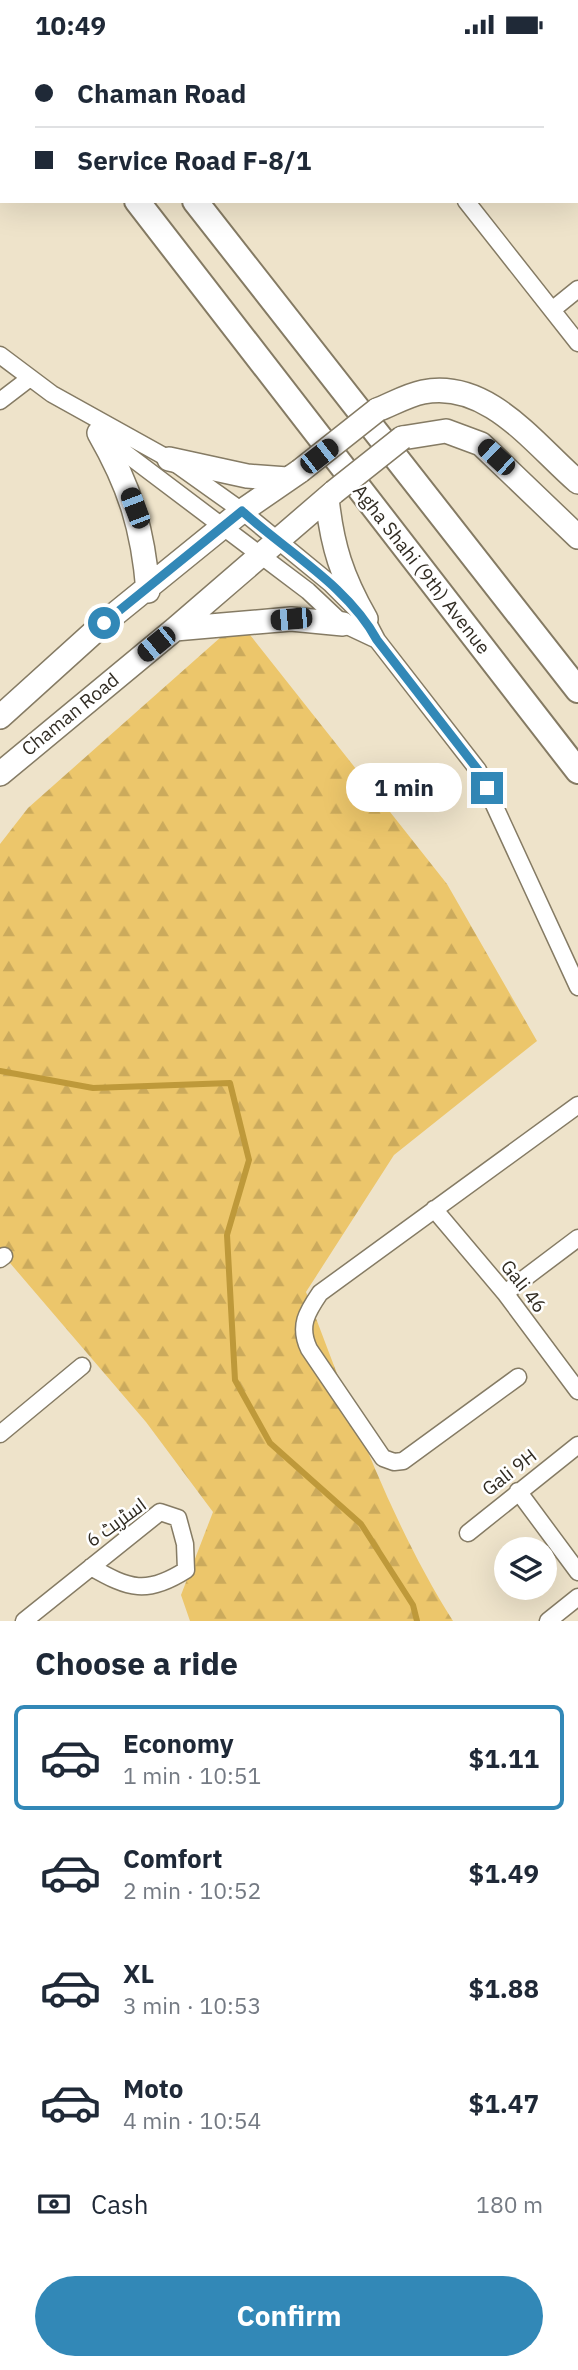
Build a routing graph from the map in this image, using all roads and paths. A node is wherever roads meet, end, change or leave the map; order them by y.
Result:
1 (139, 203) edge
2 (197, 203) edge
3 (468, 203) edge
4 (578, 289) edge
5 (552, 310) junction
6 (578, 343) edge
7 (0, 355) edge
8 (30, 378) junction
9 (0, 401) edge
10 (93, 424) junction
11 (169, 459) junction
12 (568, 465) edge
13 (293, 475) junction
14 (578, 482) edge
15 (330, 495) junction
16 (242, 511) junction
17 (223, 528) junction
18 (578, 537) edge
19 (267, 549) junction
20 (148, 591) junction
21 (354, 621) junction
22 (175, 629) junction
23 (377, 640) junction
24 (578, 690) edge
25 (0, 717) edge
26 (578, 771) edge
27 (0, 773) edge
28 (578, 987) edge
29 (578, 1105) edge
30 (434, 1209) junction
31 (578, 1238) edge
32 (505, 1293) junction
33 (82, 1366) dead end
34 (518, 1377) dead end
35 (578, 1391) edge
36 (0, 1433) edge
37 (578, 1445) edge
38 (518, 1491) junction
39 (468, 1533) dead end
40 (91, 1567) junction
41 (578, 1572) edge
42 (578, 1597) edge
43 (24, 1621) edge
44 (548, 1621) edge

1 - 26 main road, Agha Shahi (9th) Avenue
2 - 24 main road
3 - 5 street
4 - 5 street
5 - 6 street
7 - 8 street
8 - 9 street
8 - 10 street
10 - 11 street
10 - 17 street
10 - 20 street
11 - 13 street
11 - 16 street
12 - 13 street, bridge
12 - 14 street
13 - 16 street
15 - 18 street, Chaman Road, bridge
15 - 19 street, Chaman Road
15 - 21 street
16 - 17 street
16 - 19 street
17 - 19 street
17 - 20 street
19 - 21 street
19 - 21 street
19 - 22 street, Chaman Road
20 - 25 street
21 - 22 street
21 - 23 street
21 - 23 street
22 - 27 street, Chaman Road
23 - 28 street
29 - 30 street
30 - 32 street, Gali 46
30 - 34 street
31 - 32 street
32 - 35 street, Gali 46
33 - 36 street
37 - 38 street, Gali 9H
38 - 39 street, Gali 9H
38 - 41 street
40 - 40 street, اسٹریٹ 6
40 - 43 street, اسٹریٹ 6
42 - 44 street

